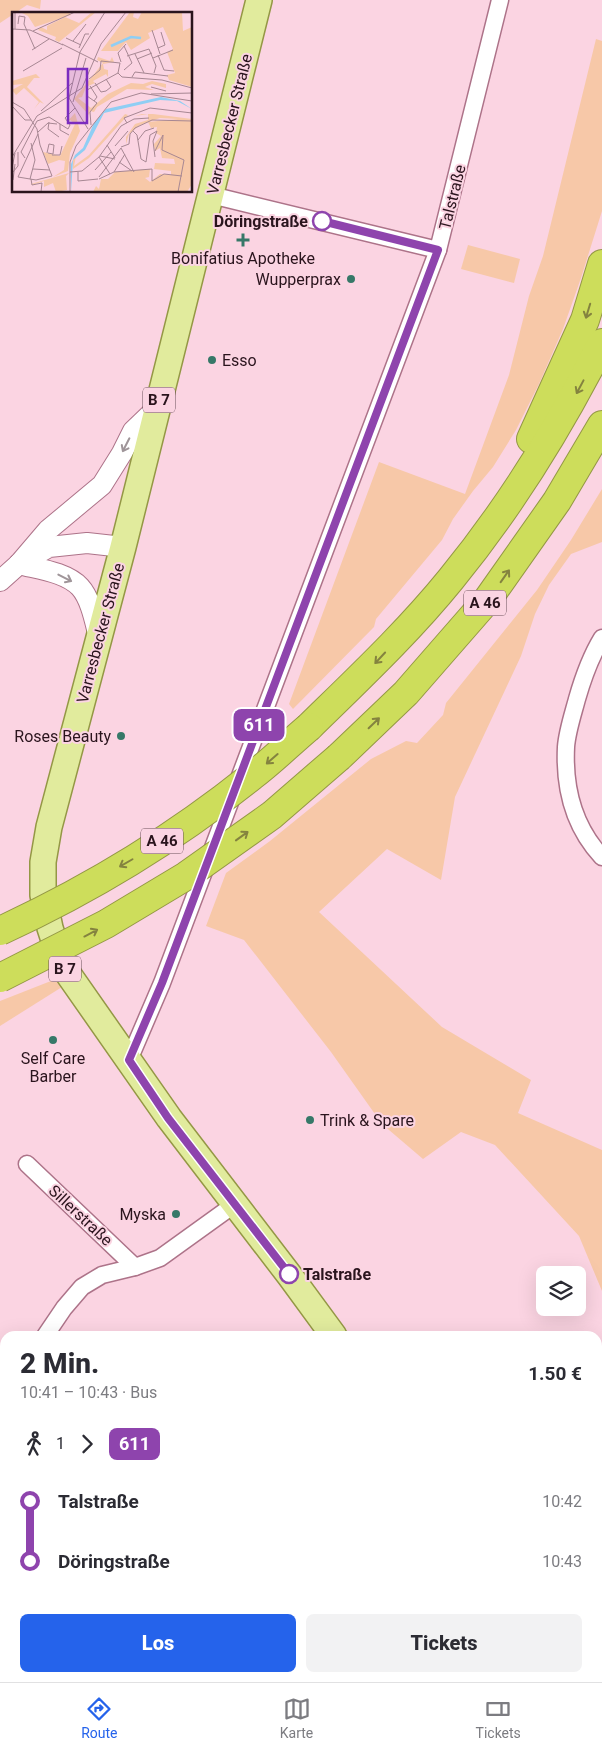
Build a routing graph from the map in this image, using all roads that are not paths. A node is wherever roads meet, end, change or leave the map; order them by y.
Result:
1 (259, 0) edge
2 (500, 0) edge
3 (211, 195) junction
4 (438, 250) junction
5 (602, 264) edge
6 (602, 343) edge
7 (157, 408) junction
8 (602, 425) edge
9 (123, 547) junction
10 (19, 564) junction
11 (0, 581) edge
12 (413, 622) junction
13 (99, 637) junction
14 (602, 638) edge
15 (602, 857) edge
16 (0, 931) edge
17 (0, 978) edge
18 (129, 1060) junction
19 (27, 1164) dead end
20 (235, 1204) junction
21 (135, 1267) junction
22 (48, 1331) edge
23 (330, 1331) edge

1 - 3 main road, Varresbecker Straße / B 7
2 - 4 street, Talstraße
3 - 4 street
3 - 7 main road, Varresbecker Straße / B 7
4 - 18 street, Talstraße
5 -> 12 highway
6 -> 12 highway, A 46
7 - 9 main road, Varresbecker Straße / B 7
7 -> 10 street
17 -> 8 highway, A 46, bridge
9 - 10 street
9 - 13 main road, Varresbecker Straße / B 7
10 - 11 street
10 -> 13 street
12 -> 16 highway, A 46, bridge
13 - 18 main road, Varresbecker Straße / B 7
14 - 15 street
18 - 20 main road, Varresbecker Straße / B 7
19 - 21 street, Sillerstraße
20 - 21 street, Sillerstraße
20 - 23 main road, Varresbecker Straße / B 7
21 - 22 street, Sillerstraße

